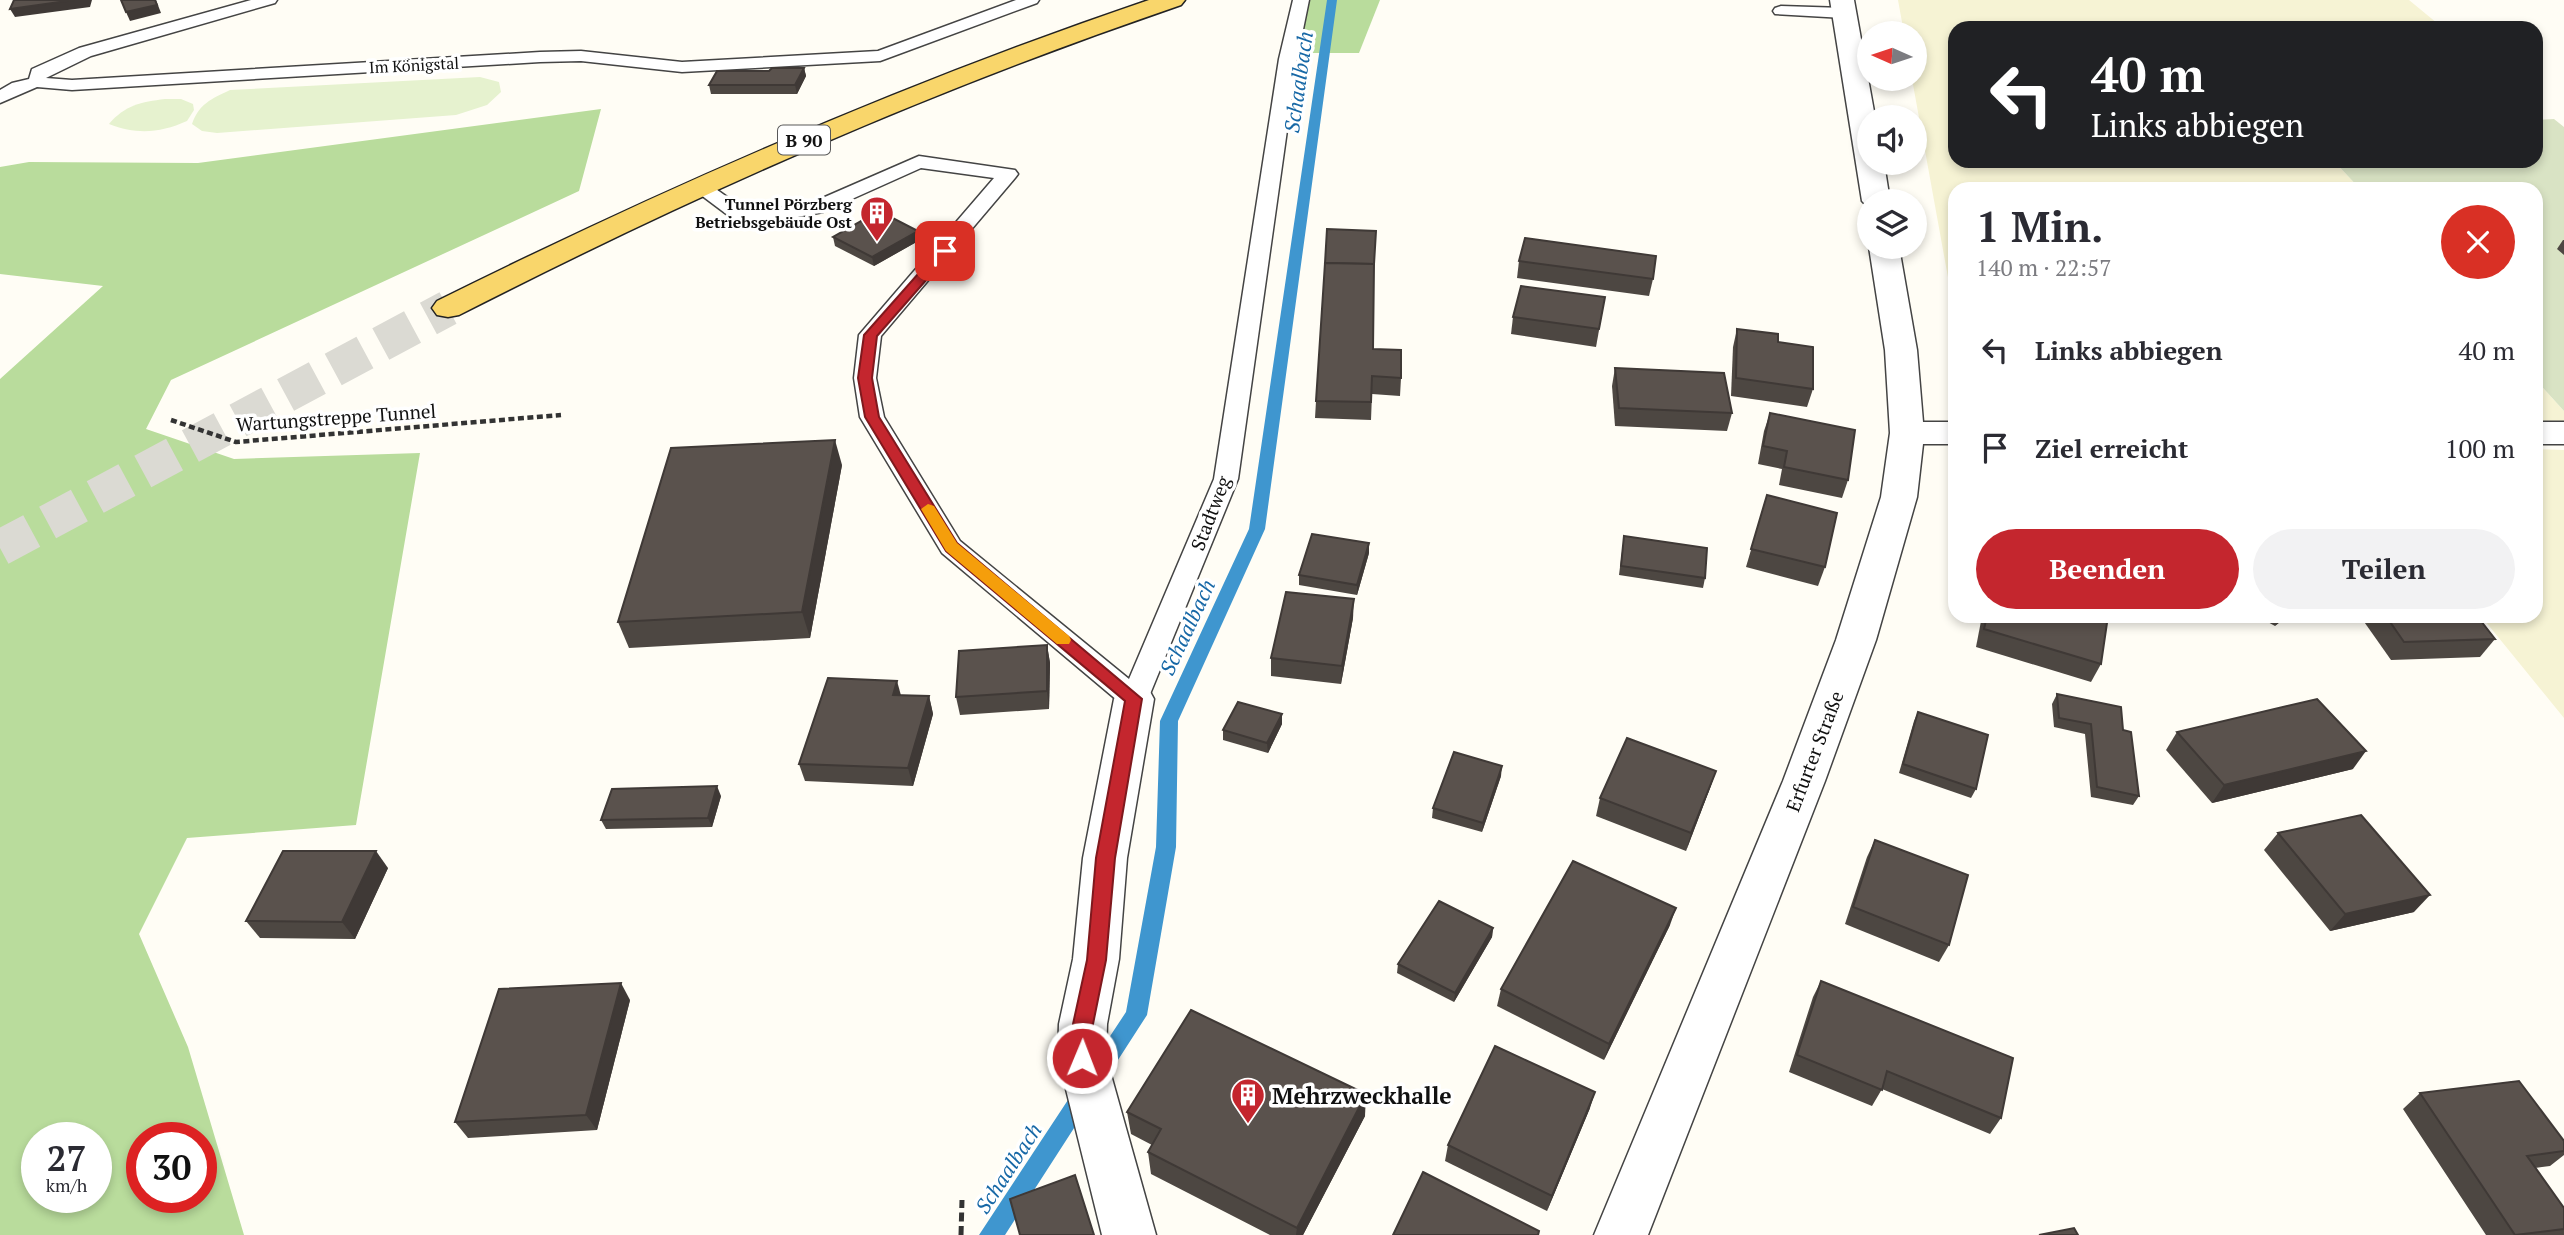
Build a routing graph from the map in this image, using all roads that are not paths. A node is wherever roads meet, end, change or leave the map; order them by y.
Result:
1 (269, 0) edge
2 (1031, 0) edge
3 (1172, 0) edge
4 (1301, 0) edge
5 (1843, 6) edge
6 (1781, 11) dead end
7 (37, 82) junction
8 (0, 98) edge
9 (1860, 105) edge
10 (699, 186) junction
11 (1886, 259) edge
12 (448, 308) tunnel mouth
13 (2564, 432) edge
14 (1907, 433) junction
15 (1948, 433) edge
16 (2543, 433) edge
17 (1134, 699) junction
18 (1129, 1235) edge
19 (1621, 1235) edge

1 - 7 lane
2 - 7 lane, Im Königstal
3 - 10 main road, B 90
4 - 17 lane, Stadtweg
5 - 6 lane
5 - 9 street
7 - 8 lane
10 - 12 main road, B 90
10 - 17 lane
11 - 14 street, Erfurter Straße
13 - 16 street
14 - 15 street
14 - 19 street, Erfurter Straße
17 - 18 street, Stadtweg

